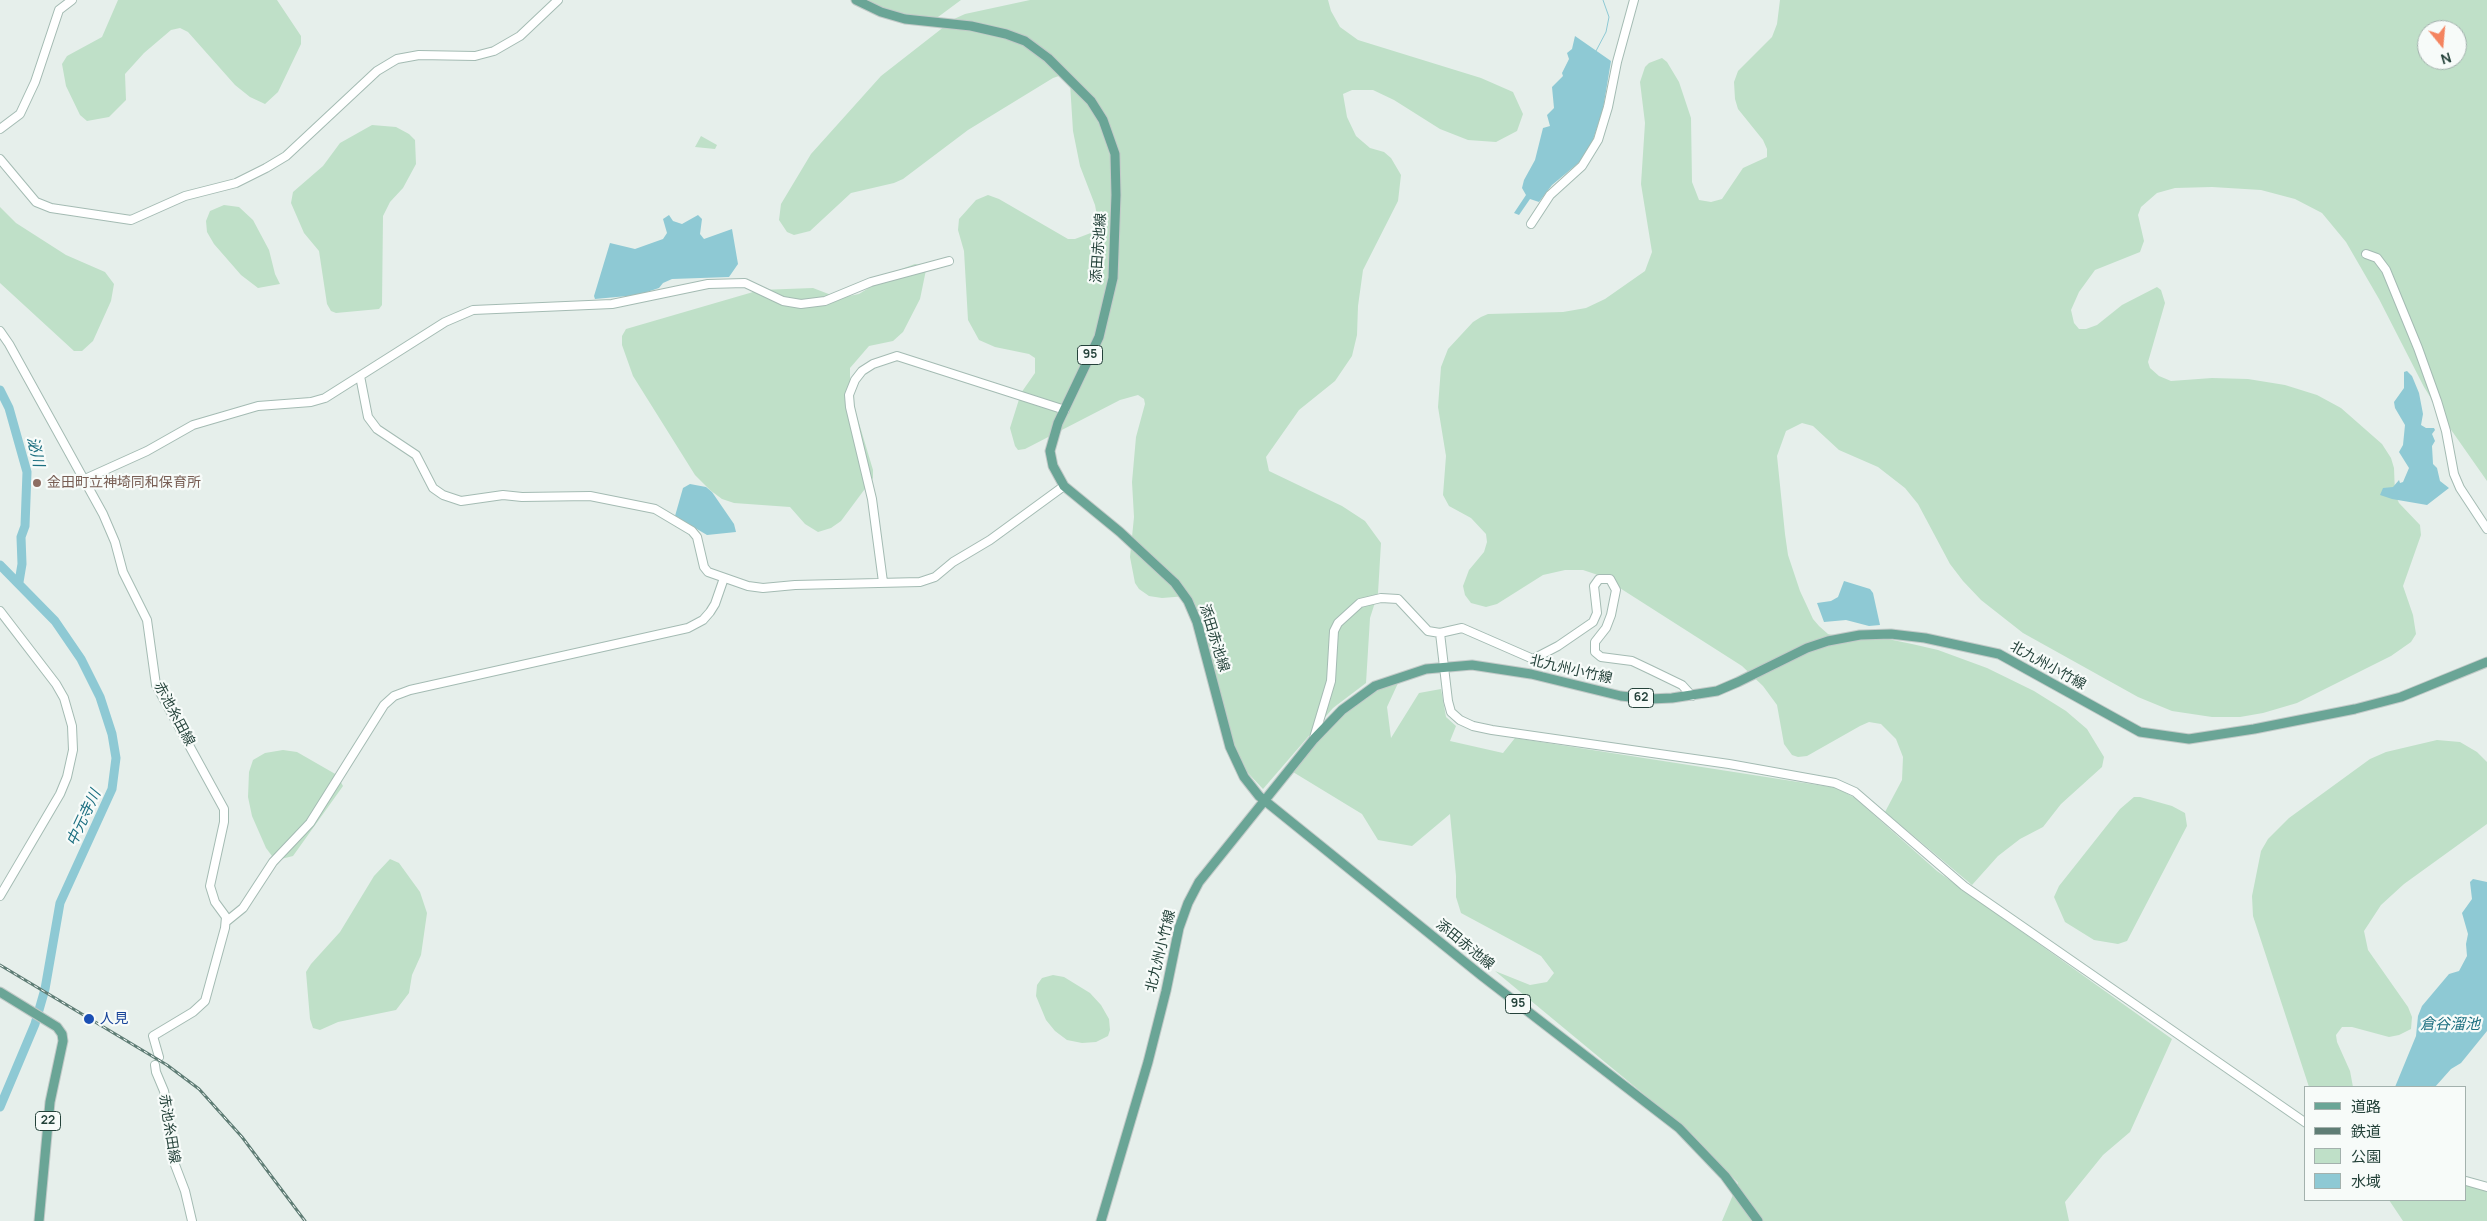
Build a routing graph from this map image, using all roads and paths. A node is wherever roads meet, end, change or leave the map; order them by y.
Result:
1 (72, 0) edge
2 (558, 0) edge
3 (856, 0) edge
4 (1634, 0) edge
5 (0, 130) edge
6 (0, 159) edge
7 (1531, 224) dead end
8 (2366, 254) dead end
9 (949, 261) dead end
10 (2, 336) edge
11 (360, 376) junction
12 (1065, 410) junction
13 (85, 479) junction
14 (1064, 486) junction
15 (2487, 529) edge
16 (724, 578) junction
17 (883, 582) junction
18 (0, 611) edge
19 (1440, 633) junction
20 (2487, 662) edge
21 (1444, 666) junction
22 (1692, 696) junction
23 (1314, 739) junction
24 (1265, 800) junction
25 (0, 896) edge
26 (227, 921) junction
27 (0, 992) edge
28 (159, 1057) dead end
29 (155, 1065) dead end
30 (2304, 1123) edge
31 (2467, 1181) edge
32 (2487, 1187) edge
33 (39, 1221) edge
34 (192, 1221) edge
35 (1101, 1221) edge
36 (1758, 1221) edge

1 - 5 street
2 - 6 street
3 - 12 main road, 添田赤池線 / 95
4 - 7 street
8 - 15 street
9 - 11 street
10 - 13 street, 赤池糸田線
11 - 13 street
11 - 16 street
12 - 14 main road, 添田赤池線 / 95
12 - 17 street
13 - 26 street, 赤池糸田線
14 - 17 street
14 - 24 main road, 添田赤池線 / 95
16 - 17 street
16 - 26 street
18 - 25 street
19 - 21 street
19 - 22 street
19 - 23 street
20 - 22 main road, 北九州小竹線 / 62
21 - 22 main road, 北九州小竹線 / 62
21 - 23 main road, 北九州小竹線 / 62
21 - 30 street
23 - 24 main road, 北九州小竹線 / 62
24 - 35 main road, 北九州小竹線 / 62
24 - 36 main road, 添田赤池線 / 95
26 - 28 street
27 - 33 main road, 22
29 - 34 street, 赤池糸田線
31 - 32 street

